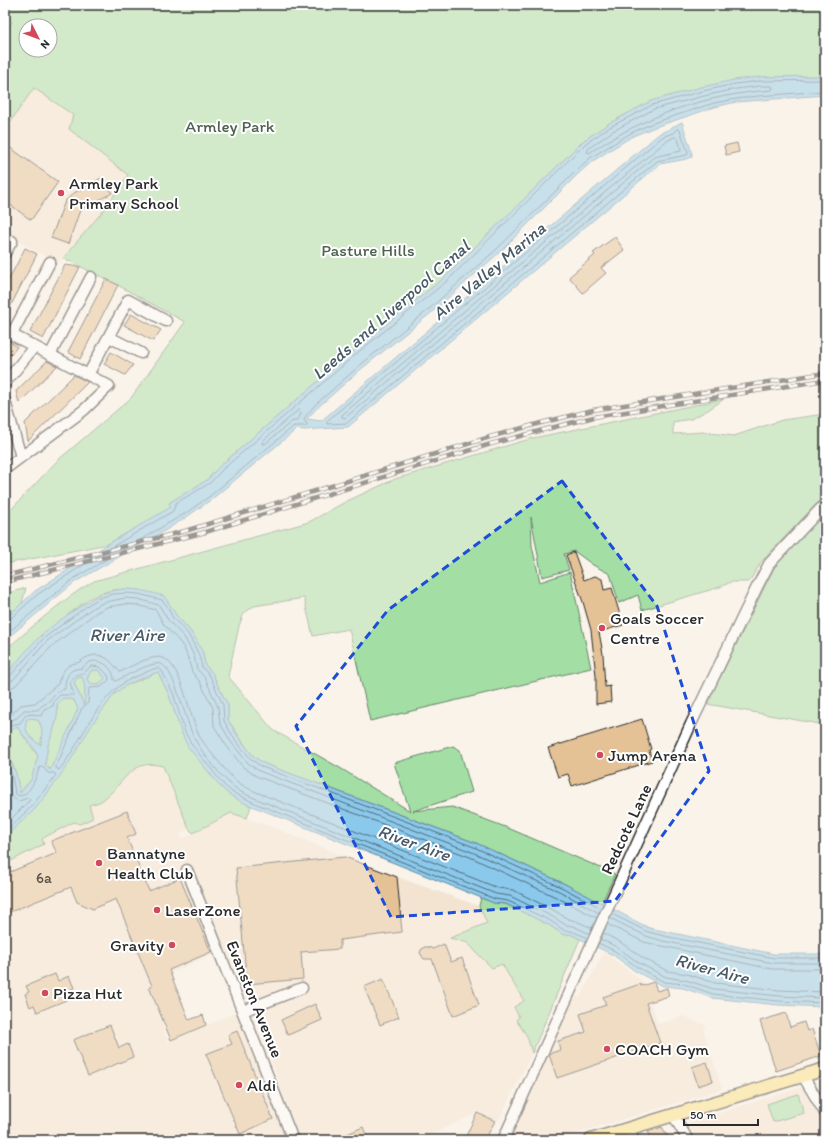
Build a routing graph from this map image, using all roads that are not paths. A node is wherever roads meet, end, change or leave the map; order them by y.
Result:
1 (12, 241) dead end
2 (5, 253) edge
3 (50, 262) dead end
4 (91, 277) dead end
5 (166, 321) dead end
6 (9, 332) edge
7 (109, 337) junction
8 (34, 347) junction
9 (141, 353) dead end
10 (50, 355) junction
11 (88, 375) junction
12 (5, 383) edge
13 (5, 402) edge
14 (21, 457) junction
15 (5, 469) edge
16 (825, 504) edge
17 (187, 870) dead end
18 (302, 988) dead end
19 (243, 1011) junction
20 (825, 1069) edge
21 (803, 1076) junction
22 (825, 1113) edge
23 (673, 1115) junction
24 (627, 1129) junction
25 (293, 1140) edge
26 (503, 1140) edge
27 (591, 1140) edge
28 (634, 1140) edge
29 (688, 1140) edge

1 - 2 street
3 - 6 street
4 - 10 street
5 - 7 street
6 - 8 street
7 - 9 street
7 - 11 street
8 - 10 street
8 - 12 street
10 - 11 street
11 - 14 street
13 - 14 street
14 - 15 street
16 - 26 street, Redcote Lane
17 - 19 street, Evanston Avenue
18 - 19 street
19 - 25 street, Evanston Avenue
20 - 21 main road
21 - 22 street
21 - 23 main road
23 - 24 main road
23 - 29 street
24 - 27 main road
24 - 28 street

